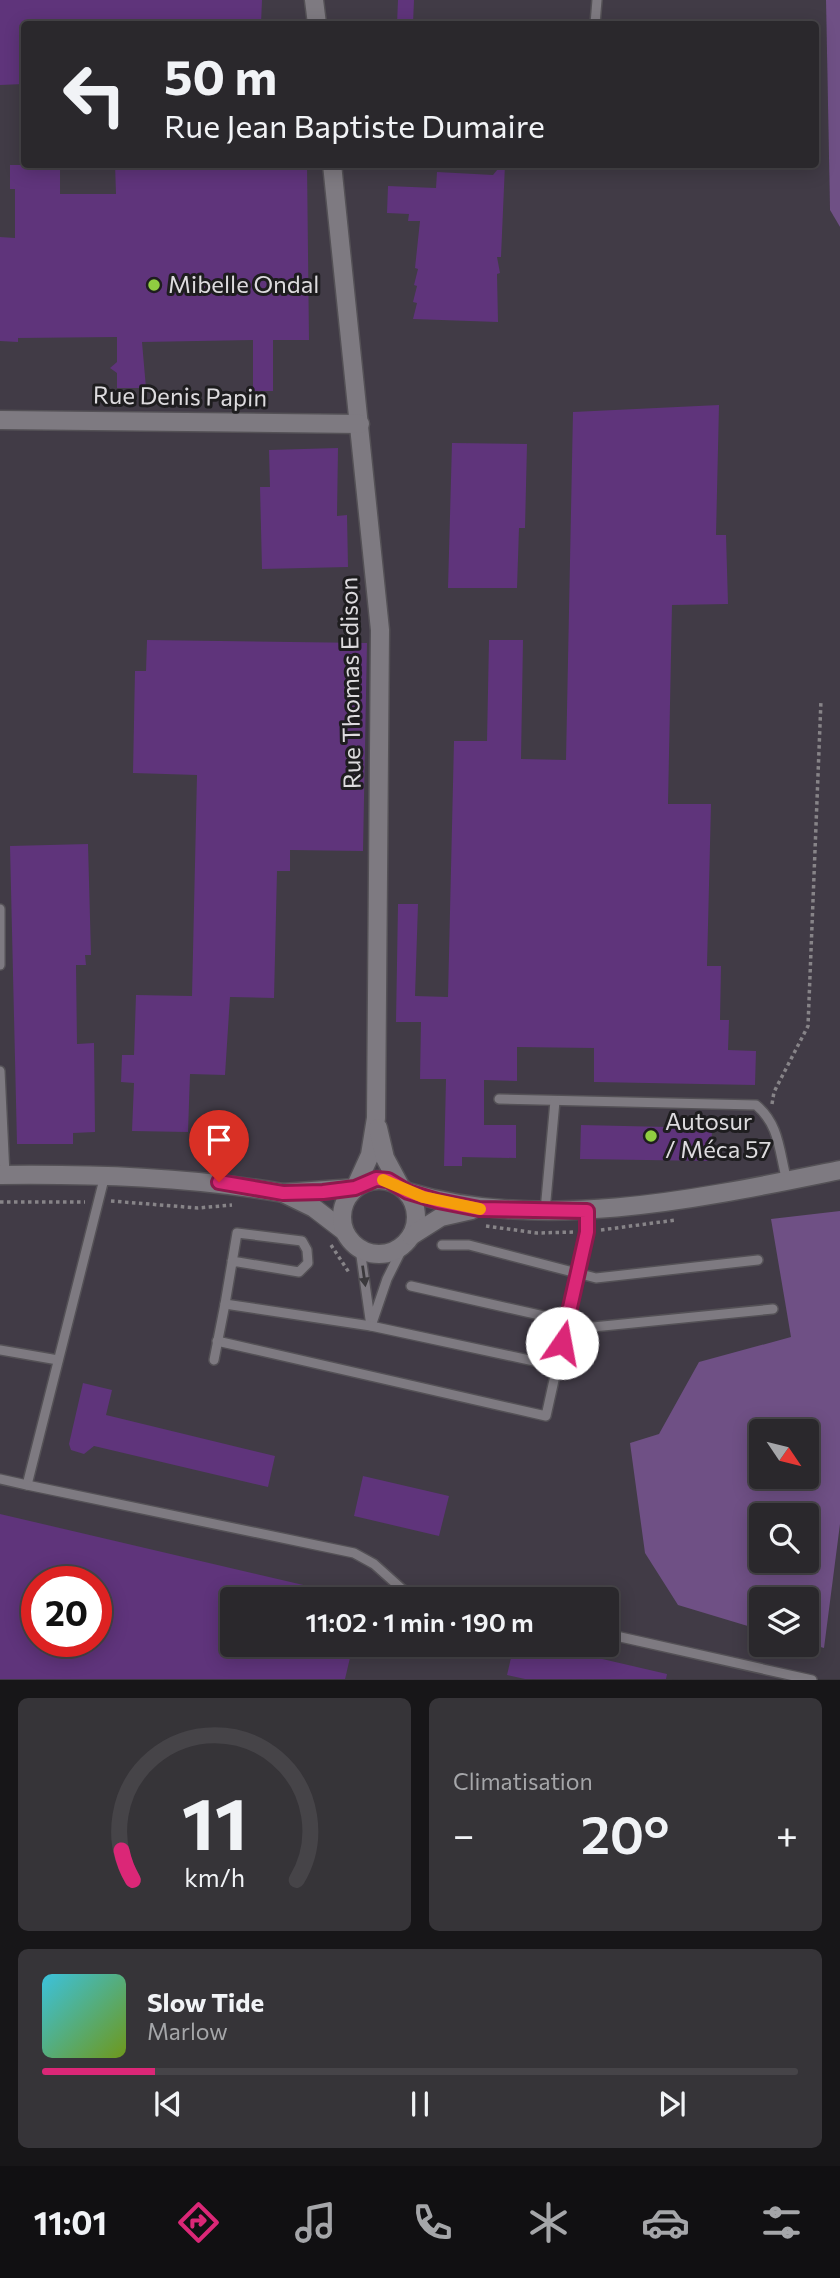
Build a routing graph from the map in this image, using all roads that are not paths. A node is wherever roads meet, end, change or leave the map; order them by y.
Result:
1 (314, 0) edge
2 (597, 0) edge
3 (317, 21) edge
4 (595, 21) edge
5 (332, 168) edge
6 (0, 420) edge
7 (360, 424) junction
8 (0, 909) edge
9 (0, 965) edge
10 (0, 1071) edge
11 (499, 1100) dead end
12 (555, 1101) junction
13 (376, 1118) junction
14 (840, 1170) edge
15 (105, 1173) junction
16 (2, 1175) edge
17 (787, 1181) junction
18 (355, 1188) junction
19 (403, 1188) junction
20 (283, 1193) junction
21 (479, 1209) junction
22 (545, 1211) junction
23 (587, 1211) junction
24 (344, 1231) junction
25 (408, 1241) junction
26 (442, 1245) dead end
27 (360, 1249) junction
28 (758, 1260) dead end
29 (232, 1261) junction
30 (578, 1273) junction
31 (411, 1286) dead end
32 (225, 1304) junction
33 (773, 1308) dead end
34 (567, 1321) junction
35 (371, 1326) junction
36 (218, 1341) junction
37 (0, 1350) edge
38 (58, 1360) junction
39 (214, 1360) dead end
40 (557, 1366) junction
41 (0, 1479) edge
42 (27, 1485) junction
43 (400, 1587) edge
44 (619, 1637) edge
45 (812, 1679) edge

1 - 3 street
2 - 4 lane
5 - 7 street, Rue Thomas Edison
6 - 7 street, Rue Denis Papin
7 - 13 street, Rue Thomas Edison
8 - 9 lane
10 - 16 lane
11 - 12 lane
12 - 17 lane
12 - 22 lane
13 - 18 street, Rue Thomas Edison
13 - 19 street, Rue Thomas Edison
14 - 17 street
15 - 16 street
15 - 20 street
15 - 38 lane
17 - 23 street
18 - 19 street
18 - 20 street
18 - 24 street
19 - 21 street
19 - 25 street
20 - 24 street
21 - 22 street
21 - 25 street
22 - 23 street
23 - 30 lane
24 - 27 street
25 - 27 street
25 - 35 lane
26 - 30 lane
27 -> 35 lane
28 - 30 lane
29 - 29 lane
29 - 32 lane
30 - 34 lane
31 - 34 lane
32 - 35 lane
32 - 36 lane
33 - 34 lane
34 - 40 lane
35 - 40 lane
36 - 39 lane
36 - 40 lane
37 - 38 lane
38 - 42 lane
41 - 42 lane
42 - 43 lane
44 - 45 lane

